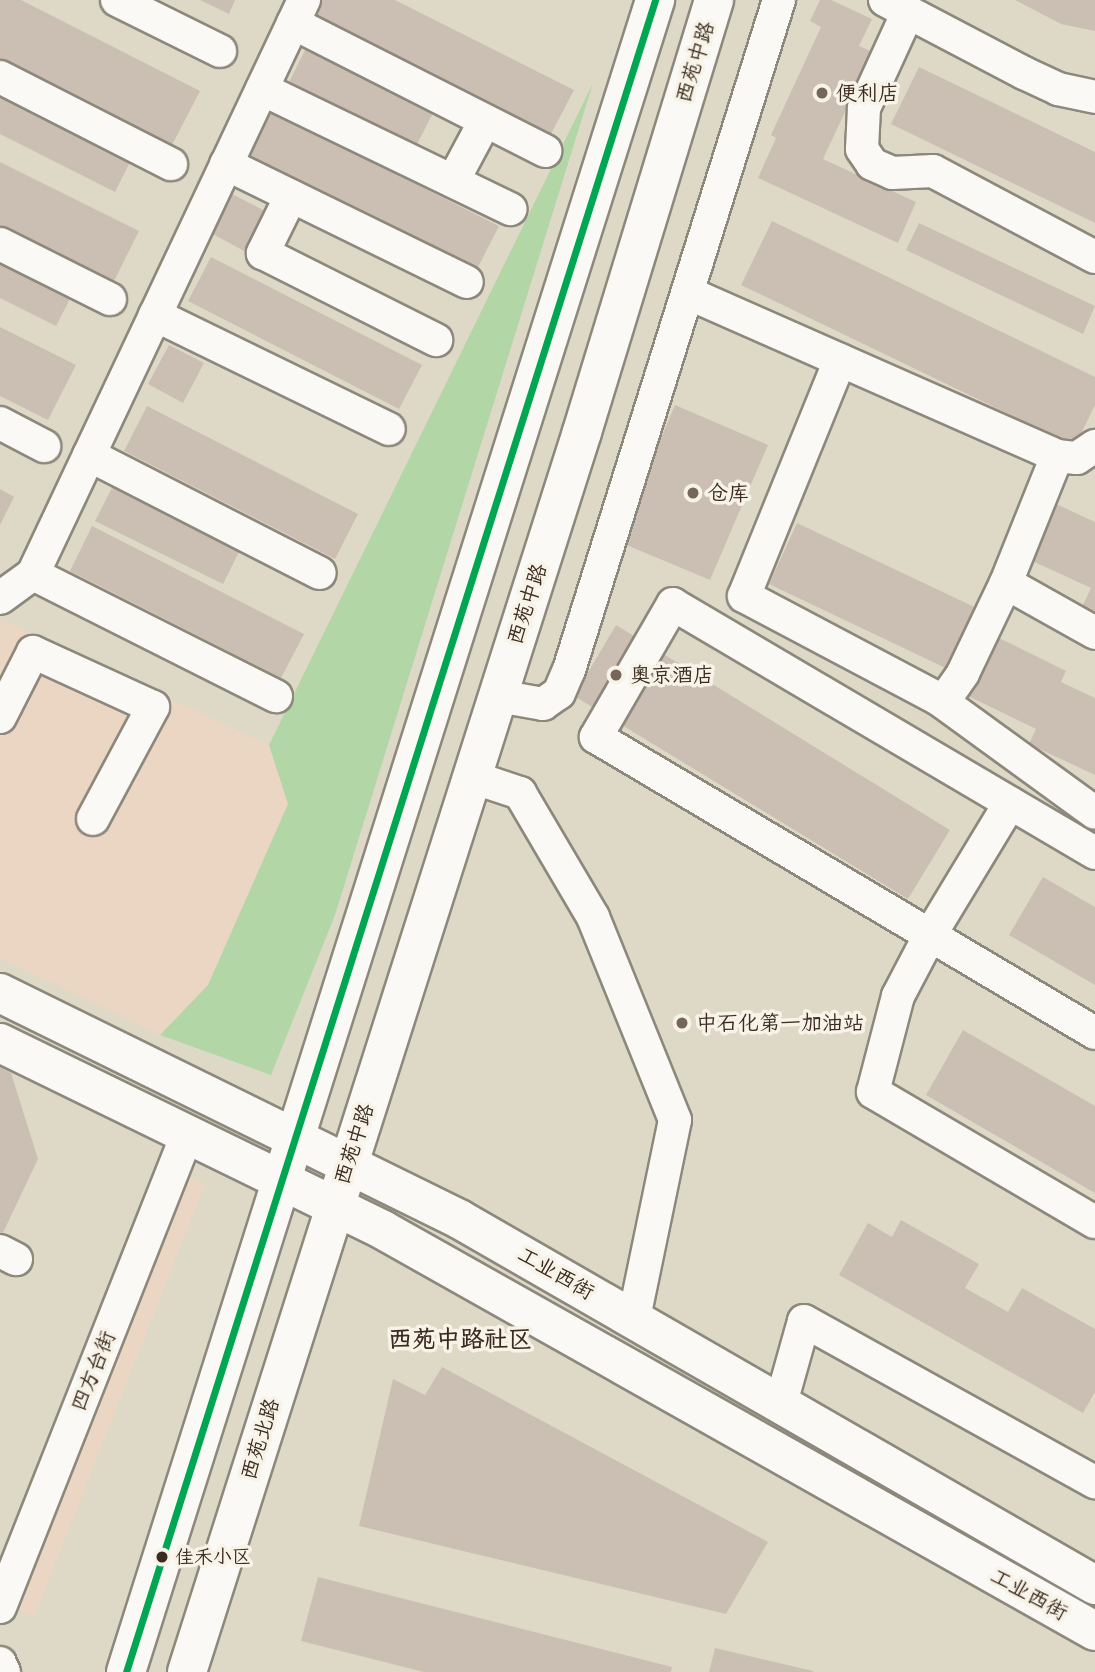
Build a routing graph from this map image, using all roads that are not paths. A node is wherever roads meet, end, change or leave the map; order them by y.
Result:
1 (117, 0) edge
2 (655, 0) edge
3 (715, 0) edge
4 (779, 0) edge
5 (896, 6) edge
6 (298, 11) edge
7 (220, 51) dead end
8 (0, 77) edge
9 (262, 89) junction
10 (1095, 97) edge
11 (485, 121) junction
12 (545, 151) dead end
13 (171, 164) dead end
14 (226, 164) junction
15 (453, 181) junction
16 (291, 196) junction
17 (510, 209) dead end
18 (0, 244) edge
19 (1095, 257) edge
20 (467, 282) dead end
21 (688, 293) junction
22 (110, 299) dead end
23 (155, 315) junction
24 (436, 340) dead end
25 (841, 360) junction
26 (0, 424) edge
27 (390, 429) dead end
28 (44, 446) dead end
29 (89, 455) junction
30 (1081, 456) edge
31 (33, 573) junction
32 (320, 573) dead end
33 (1006, 583) junction
34 (0, 598) edge
35 (1095, 633) edge
36 (276, 696) dead end
37 (498, 696) junction
38 (943, 702) junction
39 (0, 717) edge
40 (472, 777) junction
41 (1010, 803) junction
42 (1095, 813) edge
43 (93, 819) dead end
44 (1095, 853) edge
45 (929, 935) junction
46 (0, 993) edge
47 (1095, 1033) edge
48 (0, 1043) edge
49 (187, 1135) junction
50 (294, 1136) junction
51 (348, 1163) junction
52 (280, 1180) junction
53 (333, 1206) junction
54 (1095, 1222) edge
55 (634, 1318) junction
56 (781, 1403) junction
57 (1095, 1482) edge
58 (1095, 1584) edge
59 (0, 1607) edge
60 (1095, 1631) edge
61 (0, 1663) edge
62 (4, 1672) edge
63 (126, 1672) edge
64 (187, 1672) edge

1 - 7 street
2 - 50 main road
3 - 37 main road, 西苑中路
4 - 21 street
5 - 10 street
5 - 19 street
6 - 9 street
6 - 11 street
8 - 13 street
9 - 14 street
9 - 15 street
11 - 12 street
11 - 15 street
14 - 16 street
14 - 23 street
15 - 17 street
16 - 20 street
16 - 24 street
18 - 22 street
21 - 25 street
21 - 37 street
23 - 27 street
23 - 29 street
25 - 30 street
25 - 38 street
26 - 28 street
29 - 31 street
29 - 32 street
30 - 33 street
31 - 34 street
31 - 36 street
33 - 35 street
33 - 38 street
37 - 40 main road, 西苑中路
38 - 42 street
39 - 43 street
40 - 51 main road, 西苑中路
40 - 55 street
41 - 44 street
41 - 45 street
41 - 45 street
45 - 47 street
45 - 54 street
46 - 50 main road, 工业西街
48 - 49 main road, 工业西街
49 - 52 main road, 工业西街
49 - 59 street, 四方台街
50 - 51 main road, 工业西街
50 - 52 main road
51 - 53 main road, 西苑中路
51 - 55 main road, 工业西街
52 - 53 main road, 工业西街
52 - 63 main road
53 - 60 main road, 工业西街
53 - 64 main road, 西苑北路
55 - 56 main road, 工业西街
56 - 57 street
56 - 58 main road, 工业西街
61 - 62 street

